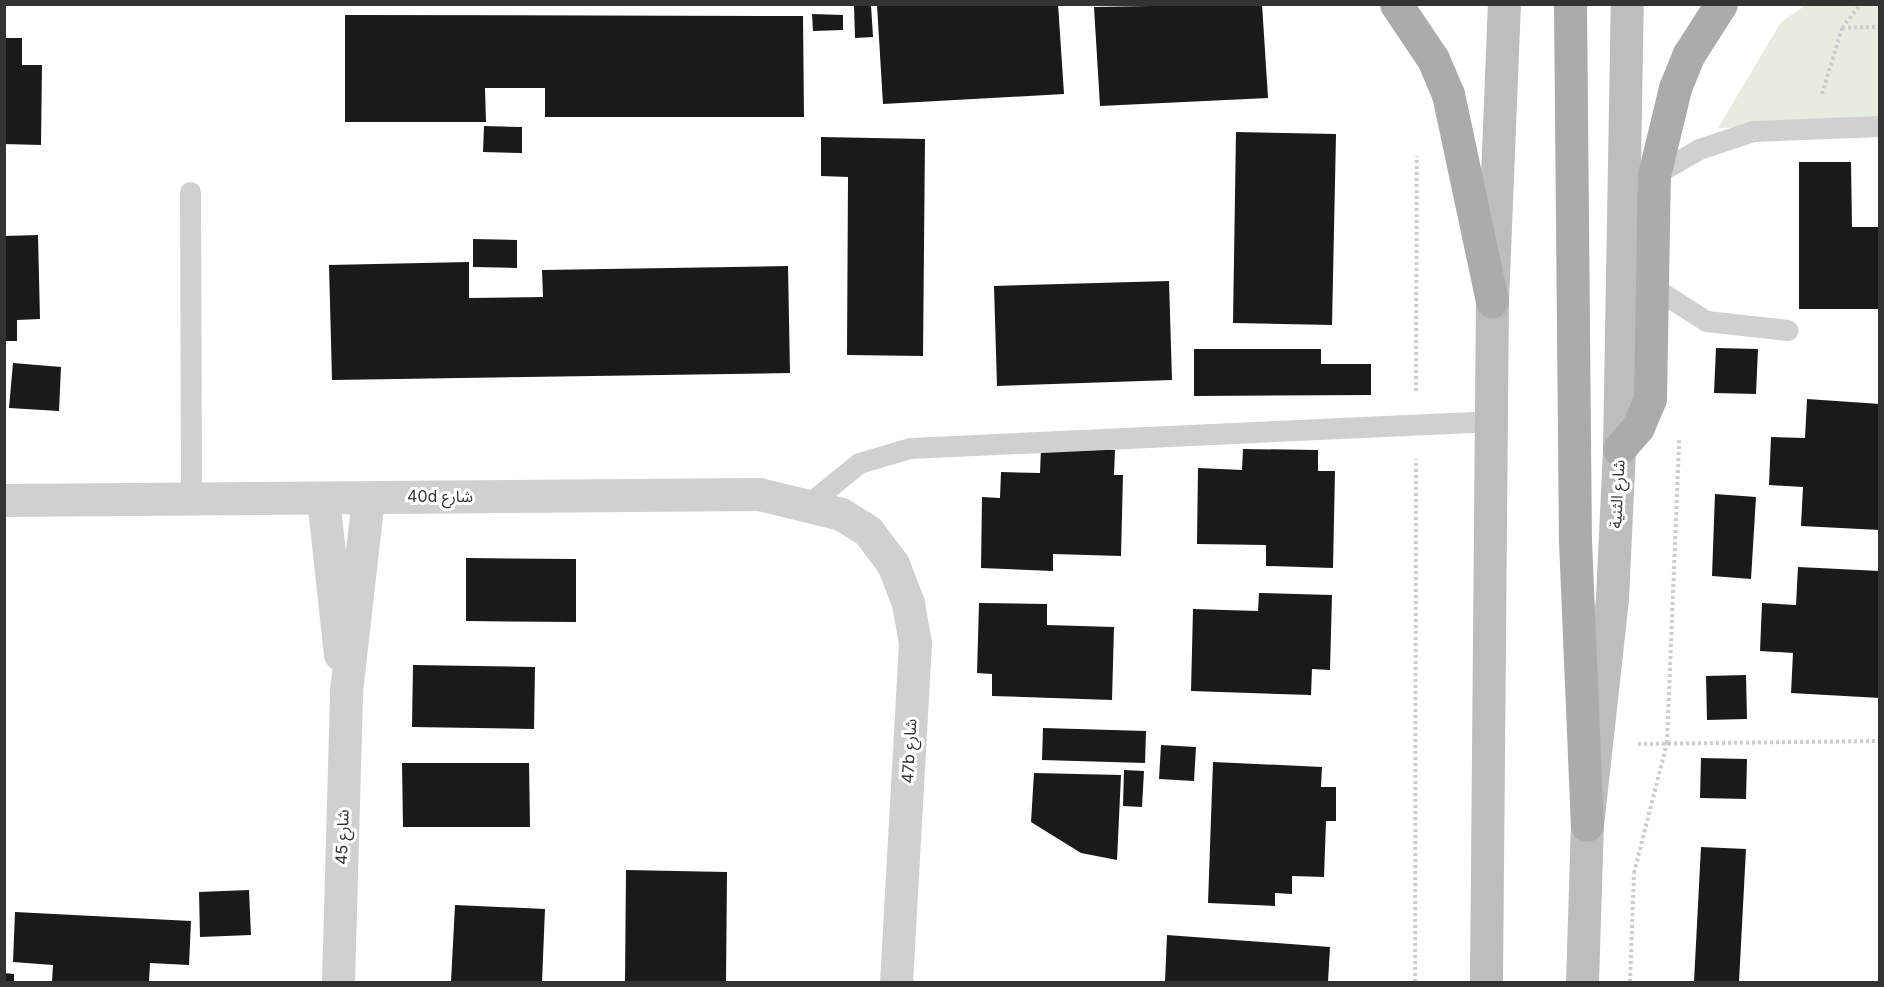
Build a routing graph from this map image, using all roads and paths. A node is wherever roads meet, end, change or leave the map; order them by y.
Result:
1 (1396, 4) edge
2 (1504, 4) edge
3 (1570, 4) edge
4 (1627, 4) edge
5 (1720, 4) edge
6 (1861, 4) edge
7 (1880, 27) edge
8 (1842, 28) junction
9 (1880, 126) edge
10 (1814, 127) junction
11 (1417, 145) dead end
12 (1654, 174) junction
13 (190, 192) dead end
14 (1653, 287) junction
15 (1492, 301) junction
16 (1788, 330) dead end
17 (1494, 421) junction
18 (1416, 424) junction
19 (1679, 428) dead end
20 (1619, 449) junction
21 (368, 497) junction
22 (191, 498) junction
23 (323, 498) junction
24 (4, 500) edge
25 (810, 502) junction
26 (868, 531) joint
27 (346, 692) junction
28 (1880, 741) edge
29 (1667, 743) junction
30 (1598, 744) junction
31 (1587, 825) junction
32 (338, 982) edge
33 (896, 982) edge
34 (1415, 982) edge
35 (1486, 982) edge
36 (1582, 982) edge
37 (1630, 982) edge

1 - 15 main road
2 - 15 main road
3 - 31 main road
4 - 20 main road, شارع الثنية
5 - 12 main road
6 - 8 path
7 - 8 path
8 - 10 path
9 - 10 lane
10 - 12 lane
11 - 18 path
12 - 14 main road
13 - 22 lane
14 - 16 lane
14 - 20 main road
15 - 17 main road
17 - 18 lane
17 - 35 main road
18 - 25 lane
18 - 34 path
19 - 29 path
20 - 30 main road, شارع الثنية
21 - 23 street, 40d شارع
21 - 25 street, 40d شارع
21 - 27 street, شارع 45
22 - 23 street, 40d شارع
22 - 24 street, 40d شارع
23 - 27 street, شارع 45
25 - 26 street, 40d شارع
26 - 33 street, 47b شارع
27 - 32 street, شارع 45
28 - 29 path
29 - 30 path
29 - 37 path
30 - 31 main road, شارع الثنية
31 - 36 main road, شارع الثنية

